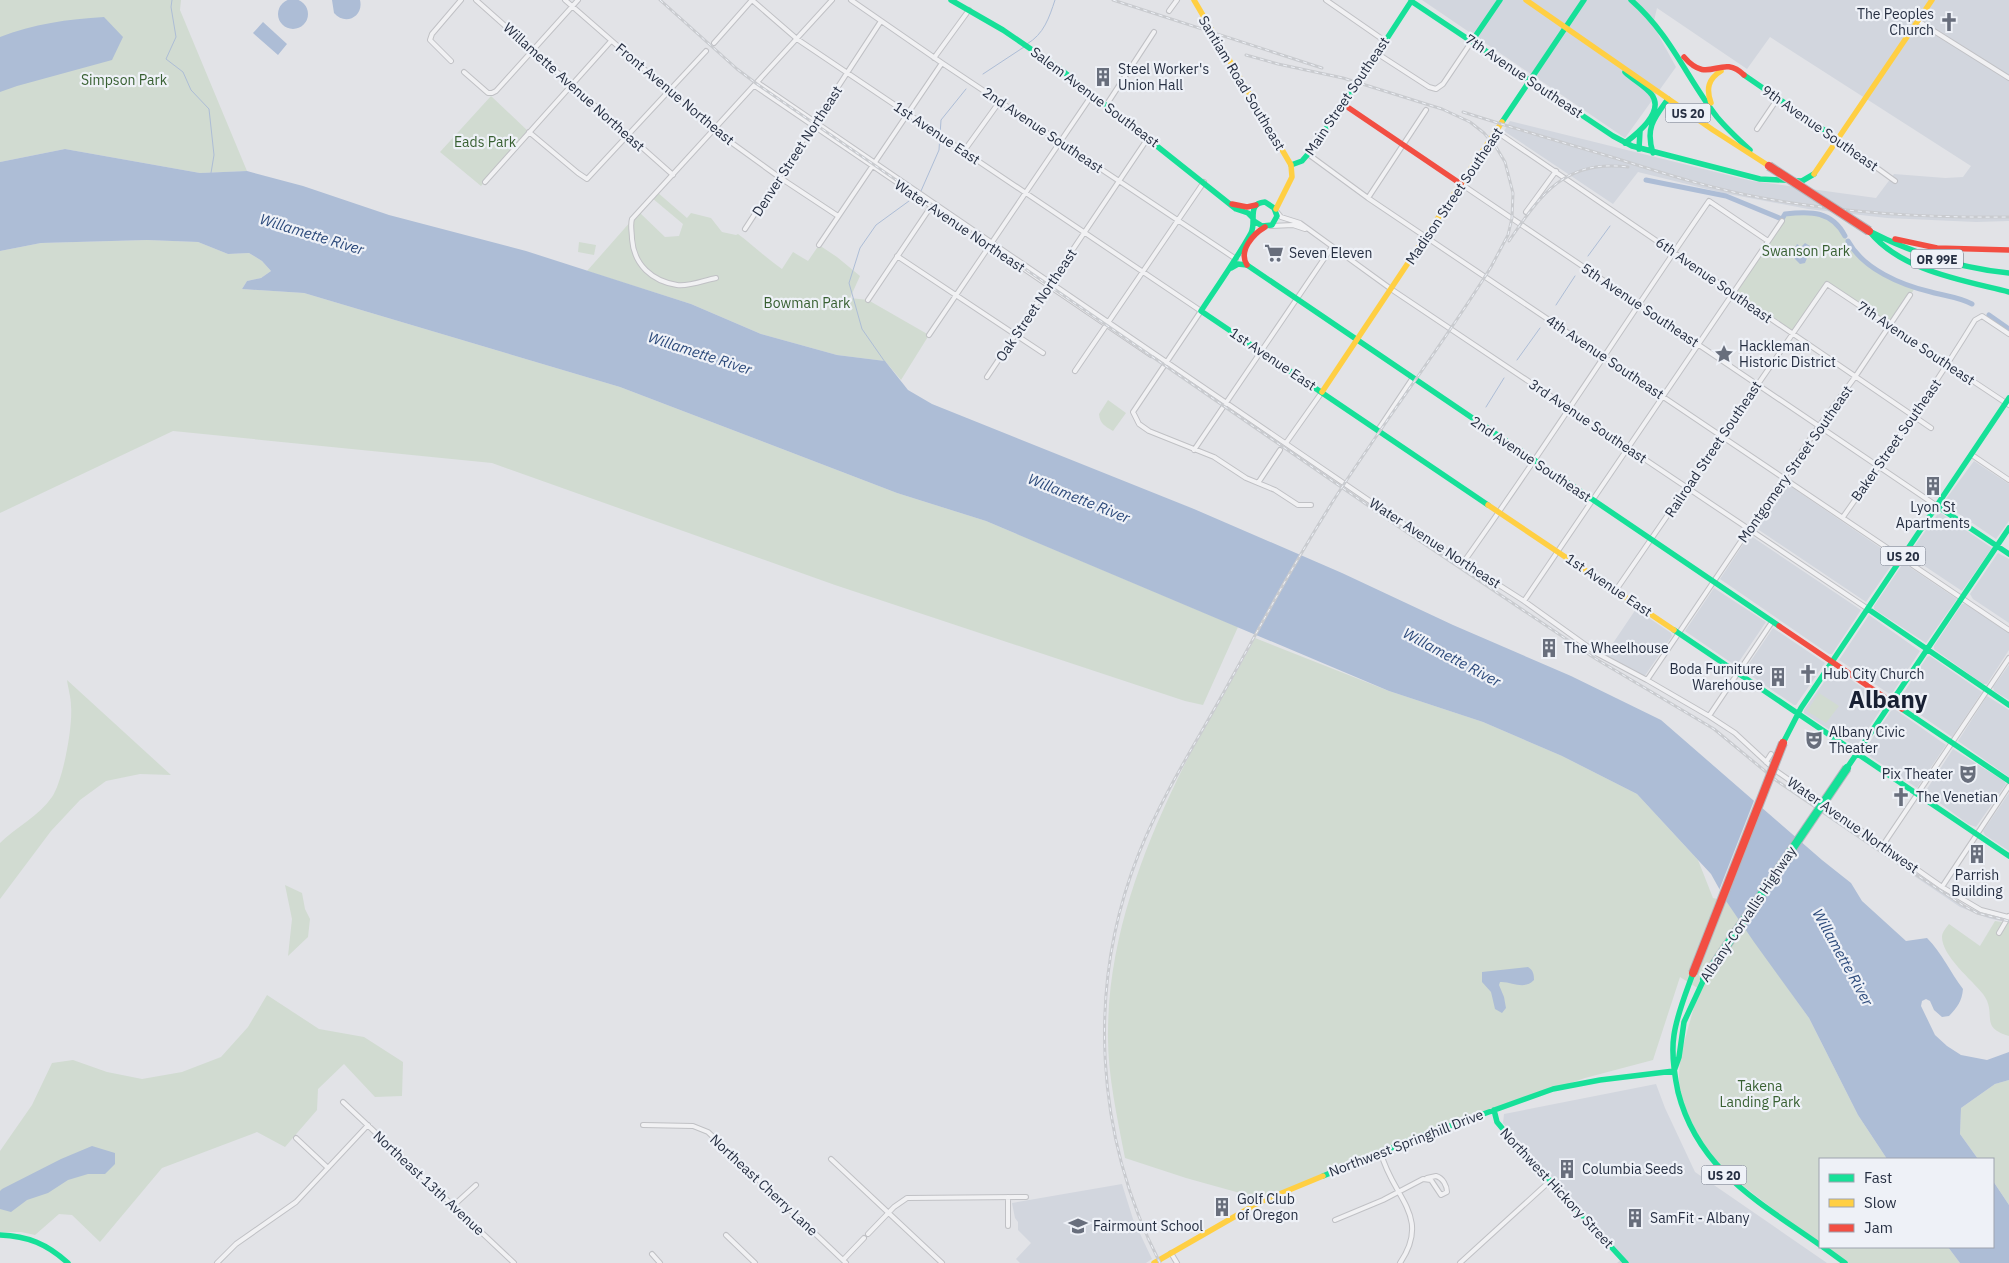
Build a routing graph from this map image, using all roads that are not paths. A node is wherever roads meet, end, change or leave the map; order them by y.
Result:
1 (462, 0) edge
2 (476, 0) edge
3 (565, 0) edge
4 (578, 0) edge
5 (752, 0) edge
6 (832, 0) edge
7 (851, 0) edge
8 (951, 0) edge
9 (1177, 0) edge
10 (1194, 0) edge
11 (1327, 0) edge
12 (1411, 0) edge
13 (1500, 0) edge
14 (1526, 0) edge
15 (1584, 0) edge
16 (1631, 0) edge
17 (1932, 0) edge
18 (572, 6) junction
19 (969, 10) junction
20 (1169, 11) dead end
21 (881, 20) junction
22 (1918, 21) junction
23 (1566, 28) junction
24 (1154, 32) dead end
25 (797, 39) junction
26 (611, 41) junction
27 (1385, 41) junction
28 (1472, 41) junction
29 (714, 42) dead end
30 (1671, 42) junction
31 (706, 50) dead end
32 (533, 51) junction
33 (1378, 54) junction
34 (934, 58) junction
35 (451, 61) dead end
36 (1616, 62) junction
37 (942, 63) junction
38 (464, 72) dead end
39 (848, 73) junction
40 (1744, 75) junction
41 (2009, 78) edge
42 (1531, 81) junction
43 (571, 85) junction
44 (757, 85) junction
45 (669, 91) junction
46 (1093, 93) junction
47 (1778, 98) junction
48 (1668, 99) junction
49 (1000, 101) junction
50 (1107, 104) junction
51 (1344, 104) junction
52 (1426, 110) dead end
53 (907, 113) junction
54 (1715, 114) junction
55 (814, 124) junction
56 (714, 130) junction
57 (1757, 130) dead end
58 (1640, 131) junction
59 (529, 132) junction
60 (1497, 132) junction
61 (628, 135) junction
62 (1148, 138) junction
63 (1837, 139) junction
64 (1061, 141) junction
65 (1625, 143) junction
66 (1402, 144) junction
67 (1639, 149) junction
68 (964, 151) junction
69 (1653, 152) junction
70 (1308, 154) junction
71 (1766, 163) junction
72 (873, 164) junction
73 (1291, 165) junction
74 (1556, 172) junction
75 (673, 175) junction
76 (779, 177) junction
77 (1119, 181) junction
78 (1895, 181) dead end
79 (485, 182) dead end
80 (1204, 182) junction
81 (1461, 184) junction
82 (1285, 188) junction
83 (1025, 193) junction
84 (1368, 198) junction
85 (1267, 202) junction
86 (1232, 204) junction
87 (933, 205) junction
88 (1256, 206) junction
89 (1277, 211) junction
90 (1526, 212) dead end
91 (838, 216) junction
92 (1253, 219) junction
93 (1179, 221) junction
94 (1782, 221) dead end
95 (1267, 226) junction
96 (746, 229) dead end
97 (1310, 230) junction
98 (1869, 231) junction
99 (1084, 232) junction
100 (1426, 237) junction
101 (1768, 241) junction
102 (991, 244) junction
103 (819, 245) dead end
104 (1332, 247) junction
105 (2009, 250) edge
106 (1674, 252) junction
107 (897, 256) junction
108 (1236, 259) junction
109 (1247, 266) junction
110 (1230, 268) junction
111 (1144, 272) junction
112 (2009, 273) edge
113 (716, 278) dead end
114 (1049, 284) junction
115 (1827, 284) joint
116 (1391, 289) junction
117 (2009, 292) edge
118 (1733, 294) junction
119 (957, 295) junction
120 (1910, 295) dead end
121 (1296, 299) junction
122 (868, 300) dead end
123 (1638, 304) junction
124 (1201, 311) junction
125 (1108, 325) junction
126 (1890, 325) junction
127 (929, 334) dead end
128 (1016, 334) junction
129 (2009, 334) edge
130 (1792, 335) junction
131 (1356, 340) junction
132 (1698, 345) junction
133 (1262, 351) junction
134 (1043, 353) dead end
135 (1604, 357) junction
136 (1167, 363) junction
137 (1948, 364) junction
138 (1075, 371) dead end
139 (987, 377) dead end
140 (1855, 377) junction
141 (1412, 379) junction
142 (1757, 384) junction
143 (1322, 392) junction
144 (1663, 395) junction
145 (2008, 402) edge
146 (1226, 403) junction
147 (1570, 409) junction
148 (1913, 416) junction
149 (1819, 426) junction
150 (1931, 428) dead end
151 (1378, 430) junction
152 (1723, 435) junction
153 (1286, 442) junction
154 (1628, 448) junction
155 (1194, 450) junction
156 (1280, 450) dead end
157 (1971, 455) junction
158 (1534, 461) junction
159 (1879, 467) junction
160 (1784, 477) junction
161 (2009, 480) edge
162 (1258, 483) junction
163 (1687, 488) junction
164 (1593, 500) junction
165 (1312, 505) dead end
166 (1937, 506) junction
167 (1500, 512) junction
168 (1843, 517) junction
169 (2009, 528) edge
170 (1749, 530) junction
171 (1650, 540) junction
172 (1997, 546) junction
173 (1558, 550) junction
174 (2009, 554) edge
175 (1902, 558) junction
176 (1463, 563) junction
177 (1713, 583) junction
178 (1616, 590) junction
179 (1962, 598) junction
180 (1524, 601) junction
181 (1868, 609) junction
182 (1772, 622) junction
183 (2009, 630) edge
184 (1679, 633) junction
185 (1927, 650) junction
186 (2009, 658) edge
187 (1831, 663) junction
188 (1738, 673) junction
189 (1647, 680) junction
190 (1988, 690) junction
191 (1891, 702) junction
192 (2009, 705) edge
193 (1798, 713) junction
194 (1709, 716) junction
195 (1952, 743) junction
196 (1857, 753) junction
197 (1771, 754) dead end
198 (1766, 762) junction
199 (2009, 781) edge
200 (2009, 786) edge
201 (1918, 794) junction
202 (1977, 834) junction
203 (1883, 845) junction
204 (2009, 856) edge
205 (1942, 887) junction
206 (2008, 916) edge
207 (1999, 933) dead end
208 (1674, 1071) junction
209 (344, 1102) dead end
210 (1494, 1110) junction
211 (368, 1125) junction
212 (643, 1125) dead end
213 (296, 1138) dead end
214 (1381, 1153) junction
215 (831, 1159) dead end
216 (328, 1168) junction
217 (1427, 1178) junction
218 (1550, 1181) junction
219 (476, 1186) dead end
220 (1399, 1192) junction
221 (1008, 1197) junction
222 (1026, 1197) dead end
223 (453, 1206) junction
224 (888, 1212) junction
225 (1335, 1220) dead end
226 (1008, 1226) dead end
227 (868, 1234) dead end
228 (0, 1235) edge
229 (726, 1235) dead end
230 (864, 1238) dead end
231 (1819, 1245) edge
232 (1824, 1248) edge
233 (1171, 1253) junction
234 (652, 1254) dead end
235 (844, 1261) edge
236 (68, 1263) edge
237 (217, 1263) edge
238 (514, 1263) edge
239 (660, 1263) edge
240 (755, 1263) edge
241 (942, 1263) edge
242 (1154, 1263) edge
243 (1177, 1263) edge
244 (1400, 1263) edge
245 (1460, 1263) edge
246 (1626, 1263) edge
247 (1845, 1263) edge

1 - 35 street
2 - 32 street, Willamette Avenue Northeast
3 - 18 street, Front Avenue Northeast
4 - 18 street
5 - 25 street, 1st Avenue East
5 - 29 street
6 - 25 street
7 - 21 street, 2nd Avenue Southeast
8 - 19 main road, Salem Avenue Southeast
9 - 20 street
10 - 73 main road, Santiam Road Southeast
11 - 27 street
12 - 27 main road, Main Street Southeast
12 - 28 main road, 7th Avenue Southeast
13 - 28 main road
14 - 23 main road, US 20
15 - 23 main road, Madison Street Southeast
16 - 30 main road, US 20
17 - 22 main road, 7th Avenue Southeast
18 - 26 street, Front Avenue Northeast
18 - 32 street
19 - 34 street
19 - 46 main road, Salem Avenue Southeast
21 - 34 street, 2nd Avenue Southeast
21 - 39 street, Denver Street Northeast
22 - 41 street
22 - 63 main road, 7th Avenue Southeast
23 - 36 main road, US 20
23 - 42 main road, Madison Street Southeast
24 - 50 street
25 - 39 street, 1st Avenue East
25 - 44 street
26 - 43 street
26 - 45 street, Front Avenue Northeast
27 - 33 main road, Main Street Southeast
28 - 33 street
28 - 42 main road, 7th Avenue Southeast
30 - 40 main road
30 - 54 main road, US 20
31 - 45 street
32 - 38 street
32 - 43 street, Willamette Avenue Northeast
33 - 51 main road, Main Street Southeast
34 - 37 street, 2nd Avenue Southeast
36 - 48 main road, US 20
36 - 58 main road
37 - 49 street, 2nd Avenue Southeast
37 - 53 street
39 - 53 street, 1st Avenue East
39 - 55 street, Denver Street Northeast
40 - 47 main road, 9th Avenue Southeast
40 - 54 main road
42 - 60 main road, Madison Street Southeast
42 - 65 main road, 7th Avenue Southeast
43 - 59 street
43 - 61 street, Willamette Avenue Northeast
44 - 55 street, Water Avenue Northeast
44 - 56 street
45 - 56 street, Front Avenue Northeast
45 - 61 street
46 - 50 main road, Salem Avenue Southeast
46 - 64 street
47 - 57 street
47 - 63 main road, 9th Avenue Southeast
48 - 69 main road
48 - 71 main road, US 20
49 - 64 street, 2nd Avenue Southeast
49 - 68 street
50 - 62 main road, Salem Avenue Southeast
51 - 66 main road, 5th Avenue Southeast
51 - 70 main road, Main Street Southeast
52 - 66 street
53 - 68 street, 1st Avenue East
53 - 72 street
54 - 71 main road, US 20
55 - 72 street, Water Avenue Northeast
55 - 76 street, Denver Street Northeast
56 - 75 street
56 - 76 street, Front Avenue Northeast
58 - 65 main road
58 - 67 main road
59 - 61 street
59 - 79 street
60 - 74 street, 6th Avenue Southeast
60 - 81 main road, Madison Street Southeast
61 - 75 street, Willamette Avenue Northeast
62 - 77 street, Oak Street Northeast
62 - 80 main road, Salem Avenue Southeast
63 - 69 main road, 7th Avenue Southeast
63 - 78 street, 9th Avenue Southeast
64 - 77 street, 2nd Avenue Southeast
64 - 83 street
65 - 67 main road, 7th Avenue Southeast
66 - 81 main road, 5th Avenue Southeast
66 - 84 street
67 - 69 main road, 7th Avenue Southeast
68 - 83 street, 1st Avenue East
70 - 73 main road, Main Street Southeast
70 - 84 street, 4th Avenue Southeast
71 - 98 main road, US 20, bridge
72 - 87 street, Water Avenue Northeast
72 - 91 street
73 - 82 main road, Main Street Southeast
74 - 90 street
74 - 106 street, 6th Avenue Southeast
75 - 113 street
76 - 91 street, Front Avenue Northeast
76 - 96 street, Denver Street Northeast
77 - 93 street, 2nd Avenue Southeast
77 - 99 street, Oak Street Northeast
80 - 86 main road, Salem Avenue Southeast
80 - 93 street
81 - 100 main road, Madison Street Southeast
81 - 123 street, 5th Avenue Southeast
82 - 85 main road
82 - 89 main road, Main Street Southeast
83 - 99 street, 1st Avenue East
83 - 102 street
84 - 100 street, 4th Avenue Southeast
85 - 88 main road
85 - 89 main road
86 - 88 main road
86 - 92 main road, Salem Avenue Southeast
87 - 102 street, Water Avenue Northeast
87 - 107 street
88 - 92 main road
89 - 95 main road
89 - 97 street, 3rd Avenue Southeast
91 - 103 street
92 - 95 main road
92 - 108 main road
93 - 108 street, 2nd Avenue Southeast
93 - 111 street
94 - 101 street
95 - 97 street, 3rd Avenue Southeast
95 - 109 main road
97 - 104 street, 3rd Avenue Southeast
98 - 105 main road, US 20
98 - 112 main road, OR 99E
98 - 117 main road, US 20
99 - 111 street, 1st Avenue East
99 - 114 street, Oak Street Northeast
100 - 116 main road, Madison Street Southeast
100 - 135 street, 4th Avenue Southeast
101 - 106 street
101 - 118 street
102 - 114 street, Water Avenue Northeast
102 - 119 street
104 - 116 street, 3rd Avenue Southeast
104 - 121 street
106 - 118 street, 6th Avenue Southeast
106 - 123 street
107 - 119 street
107 - 122 street
108 - 110 main road
109 - 110 main road
109 - 121 main road, 2nd Avenue Southeast
110 - 124 main road
111 - 124 street, 1st Avenue East
111 - 125 street
114 - 125 street, Water Avenue Northeast
114 - 128 street, Oak Street Northeast
115 - 126 street, 7th Avenue Southeast
115 - 130 street, Railroad Street Southeast
116 - 131 main road, Madison Street Southeast
116 - 147 street, 3rd Avenue Southeast
118 - 130 street, 6th Avenue Southeast
118 - 132 street
119 - 127 street
119 - 128 street
120 - 126 street, Montgomery Street Southeast
121 - 131 main road, 2nd Avenue Southeast
121 - 133 street
123 - 132 street, 5th Avenue Southeast
123 - 135 street
124 - 133 main road, 1st Avenue East
124 - 136 street
125 - 136 street, Water Avenue Northeast
125 - 138 street
126 - 137 street, 7th Avenue Southeast
126 - 140 street, Montgomery Street Southeast
128 - 134 street
128 - 139 street, Oak Street Northeast
129 - 137 street, Baker Street Southeast
130 - 140 street, 6th Avenue Southeast
130 - 142 street, Railroad Street Southeast
131 - 141 main road, 2nd Avenue Southeast
131 - 143 main road, Madison Street Southeast
132 - 142 street, 5th Avenue Southeast
132 - 144 street
133 - 143 main road, 1st Avenue East
133 - 146 street
135 - 144 street, 4th Avenue Southeast
135 - 147 street
136 - 146 street, Water Avenue Northeast
136 - 155 street
137 - 145 street, 7th Avenue Southeast
137 - 148 street, Baker Street Southeast
140 - 148 street, 6th Avenue Southeast
140 - 149 street, Montgomery Street Southeast
141 - 151 street
141 - 158 main road, 2nd Avenue Southeast
142 - 149 street, 5th Avenue Southeast
142 - 152 street, Railroad Street Southeast
143 - 151 main road, 1st Avenue East
143 - 153 street
144 - 152 street, 4th Avenue Southeast
144 - 154 street
145 - 157 main road, US 20
146 - 153 street, Water Avenue Northeast
146 - 155 street
147 - 154 street, 3rd Avenue Southeast
147 - 158 street
148 - 150 street, 6th Avenue Southeast
148 - 159 street, Baker Street Southeast
149 - 159 street, 5th Avenue Southeast
149 - 160 street, Montgomery Street Southeast
151 - 167 main road, 1st Avenue East
152 - 160 street, 4th Avenue Southeast
152 - 163 street, Railroad Street Southeast
153 - 176 street, Water Avenue Northeast
154 - 163 street, 3rd Avenue Southeast
154 - 164 street
155 - 162 street
156 - 162 street
157 - 161 street
157 - 166 main road, US 20
158 - 164 main road, 2nd Avenue Southeast
158 - 167 street
159 - 166 street, 5th Avenue Southeast
159 - 168 street, Baker Street Southeast
160 - 168 street, 4th Avenue Southeast
160 - 170 street, Montgomery Street Southeast
162 - 165 street
163 - 170 street, 3rd Avenue Southeast
163 - 171 street, Railroad Street Southeast
164 - 171 main road, 2nd Avenue Southeast
164 - 173 street
166 - 172 main road
166 - 175 main road, US 20
167 - 173 main road, 1st Avenue East
167 - 176 street
168 - 175 street, 4th Avenue Southeast
169 - 172 main road, US 20
170 - 177 street, Montgomery Street Southeast
170 - 181 street, 3rd Avenue Southeast
171 - 177 main road, 2nd Avenue Southeast
171 - 178 street, Railroad Street Southeast
172 - 174 main road
172 - 179 main road, US 20
173 - 178 main road, 1st Avenue East
173 - 180 street
175 - 179 street, 4th Avenue Southeast
175 - 181 main road, US 20
176 - 180 street, Water Avenue Northeast
177 - 182 main road, 2nd Avenue Southeast
177 - 184 street, Montgomery Street Southeast
178 - 184 main road, 1st Avenue East
179 - 183 street, 4th Avenue Southeast
179 - 185 main road, US 20
180 - 189 street, Water Avenue Northeast
181 - 185 main road
181 - 187 main road, US 20
182 - 187 main road, 2nd Avenue Southeast
182 - 188 street
184 - 188 main road, 1st Avenue East
184 - 189 street, Montgomery Street Southeast
185 - 190 main road
185 - 191 main road, US 20
186 - 190 street
187 - 191 main road, 2nd Avenue Southeast
187 - 193 main road, US 20
188 - 193 main road, 1st Avenue East
188 - 194 street
189 - 194 street, Water Avenue Northeast
190 - 192 main road
190 - 195 street
191 - 195 main road, 2nd Avenue Southeast
191 - 196 main road, US 20
193 - 196 main road, 1st Avenue East
193 - 208 main road, Albany-Corvallis Highway / US 20, bridge
194 - 198 street, Water Avenue Northwest
195 - 199 main road, 2nd Avenue Southeast
195 - 201 street
196 - 201 main road, 1st Avenue East
196 - 208 main road, Albany-Corvallis Highway / US 20, bridge
197 - 198 street
198 - 203 street, Water Avenue Northwest
200 - 202 street
201 - 202 main road, 1st Avenue East
201 - 203 street
202 - 204 main road, 1st Avenue East
202 - 205 street
203 - 205 street, Water Avenue Northwest
205 - 206 street, Water Avenue Northwest
206 - 207 street
208 - 210 main road, Northwest Springhill Drive
208 - 231 main road, Albany-Corvallis Highway / US 20
209 - 211 street, Northeast 13th Avenue
210 - 214 main road, Northwest Springhill Drive
210 - 218 main road, Northwest Hickory Street
211 - 216 street
211 - 223 street, Northeast 13th Avenue
212 - 235 street, Northeast Cherry Lane
213 - 216 street
214 - 220 street
214 - 233 main road, Northwest Springhill Drive
215 - 224 street
216 - 237 street
217 - 217 street
217 - 220 street
218 - 245 street
218 - 246 main road, Northwest Hickory Street
219 - 223 street
220 - 225 street
220 - 244 street
221 - 222 street
221 - 224 street
221 - 226 street
223 - 238 street, Northeast 13th Avenue
224 - 227 street
224 - 241 street
228 - 236 main road
229 - 240 street
230 - 235 street
232 - 247 main road, Albany-Corvallis Highway / US 20
233 - 242 main road, Northwest Springhill Drive
233 - 243 street
234 - 239 street

